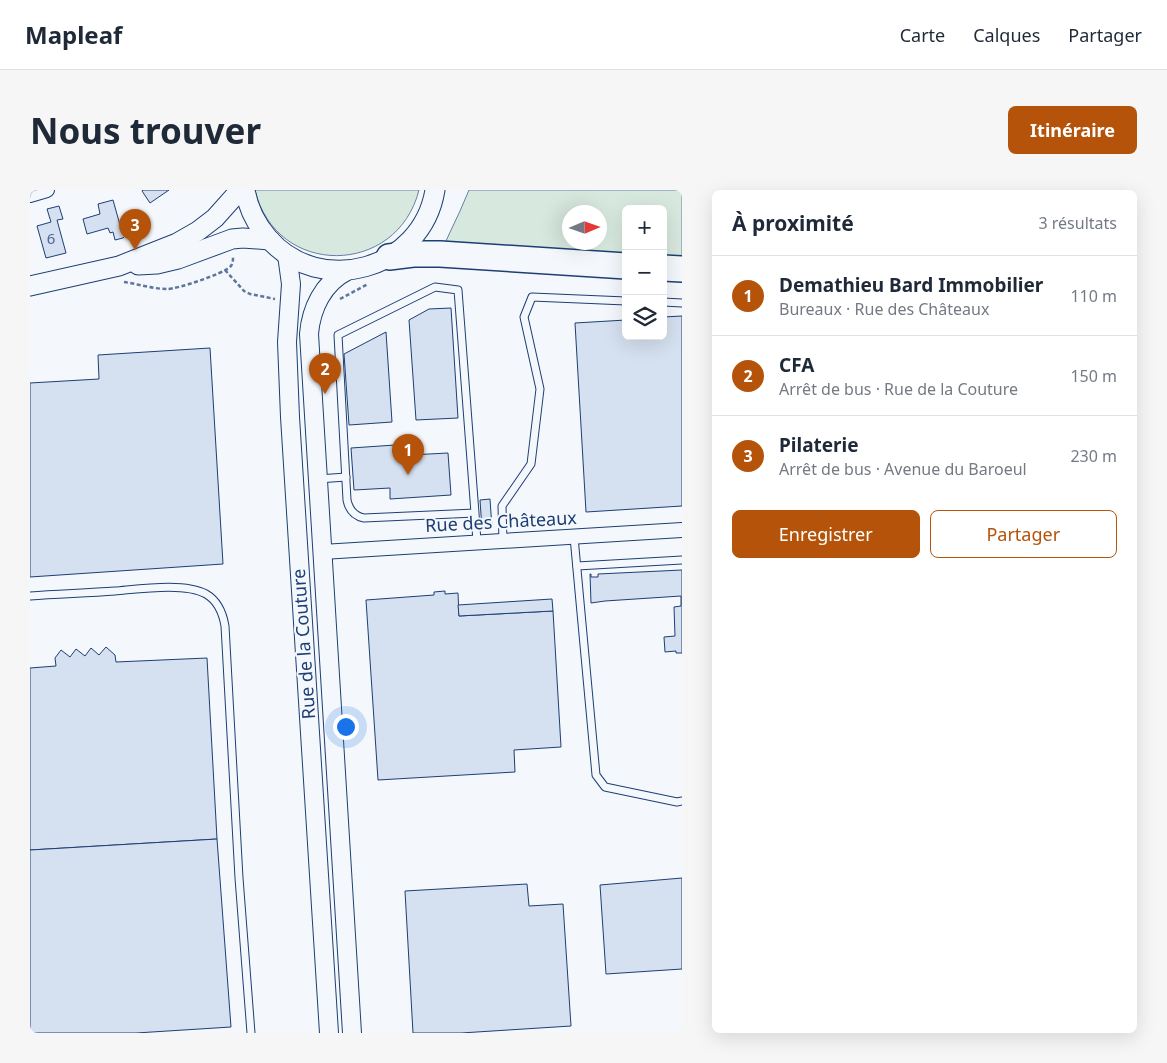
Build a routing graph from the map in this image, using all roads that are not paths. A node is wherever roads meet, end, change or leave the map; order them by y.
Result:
1 (47, 190) edge
2 (240, 190) edge
3 (245, 190) edge
4 (435, 190) edge
5 (30, 194) edge
6 (270, 240) junction
7 (287, 255) junction
8 (389, 258) junction
9 (622, 266) edge
10 (667, 268) edge
11 (682, 269) edge
12 (347, 271) junction
13 (121, 274) junction
14 (30, 286) edge
15 (622, 301) edge
16 (667, 302) edge
17 (682, 303) edge
18 (346, 477) junction
19 (318, 479) junction
20 (475, 512) junction
21 (682, 530) edge
22 (574, 536) junction
23 (503, 541) junction
24 (477, 542) junction
25 (322, 552) junction
26 (682, 560) edge
27 (577, 566) junction
28 (30, 596) edge
29 (682, 801) edge
30 (251, 1033) edge
31 (329, 1033) edge
32 (352, 1033) edge

1 - 5 street
2 - 13 main road
3 - 6 main road
4 - 8 main road
6 - 7 main road
6 - 13 main road
7 - 12 main road
7 - 31 street, Rue de la Couture
8 - 9 highway
8 - 12 main road
10 - 11 highway
12 - 19 street, Rue de la Couture
13 - 14 main road
15 - 23 lane
16 - 17 lane
18 - 19 lane
18 - 20 lane
18 - 20 lane
19 - 25 street, Rue de la Couture
20 - 24 lane
21 - 22 street, Rue des Châteaux
22 - 23 street, Rue des Châteaux
22 - 27 lane
23 - 24 street, Rue des Châteaux
24 - 25 street, Rue des Châteaux
25 - 32 street, Rue de la Couture
26 - 27 lane
27 - 29 lane
28 - 30 lane

